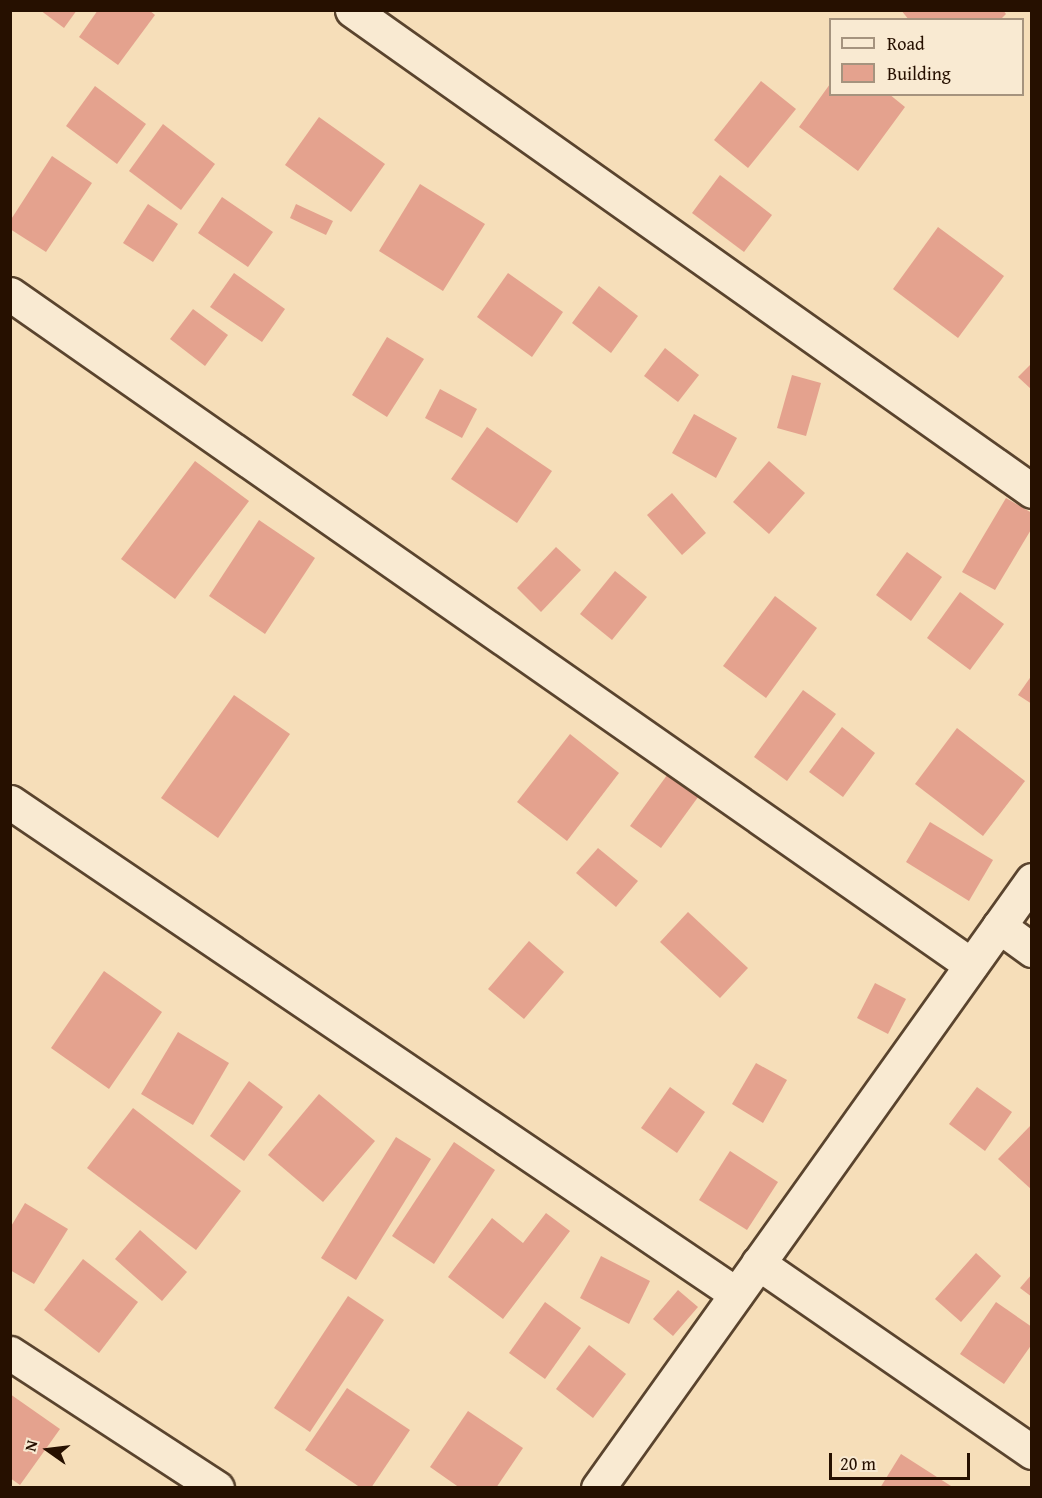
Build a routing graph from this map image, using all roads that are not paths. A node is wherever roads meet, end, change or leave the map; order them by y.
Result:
1 (352, 10) edge
2 (10, 294) edge
3 (1032, 491) edge
4 (10, 802) edge
5 (1032, 880) edge
6 (999, 926) junction
7 (1032, 950) edge
8 (971, 965) junction
9 (758, 1263) junction
10 (736, 1294) junction
11 (10, 1353) edge
12 (1032, 1452) edge
13 (217, 1488) edge
14 (598, 1488) edge

1 - 3 street
2 - 8 street
4 - 10 street
5 - 6 street
6 - 7 street
6 - 8 street
8 - 9 street
9 - 10 street
9 - 12 street
10 - 14 street
11 - 13 street

